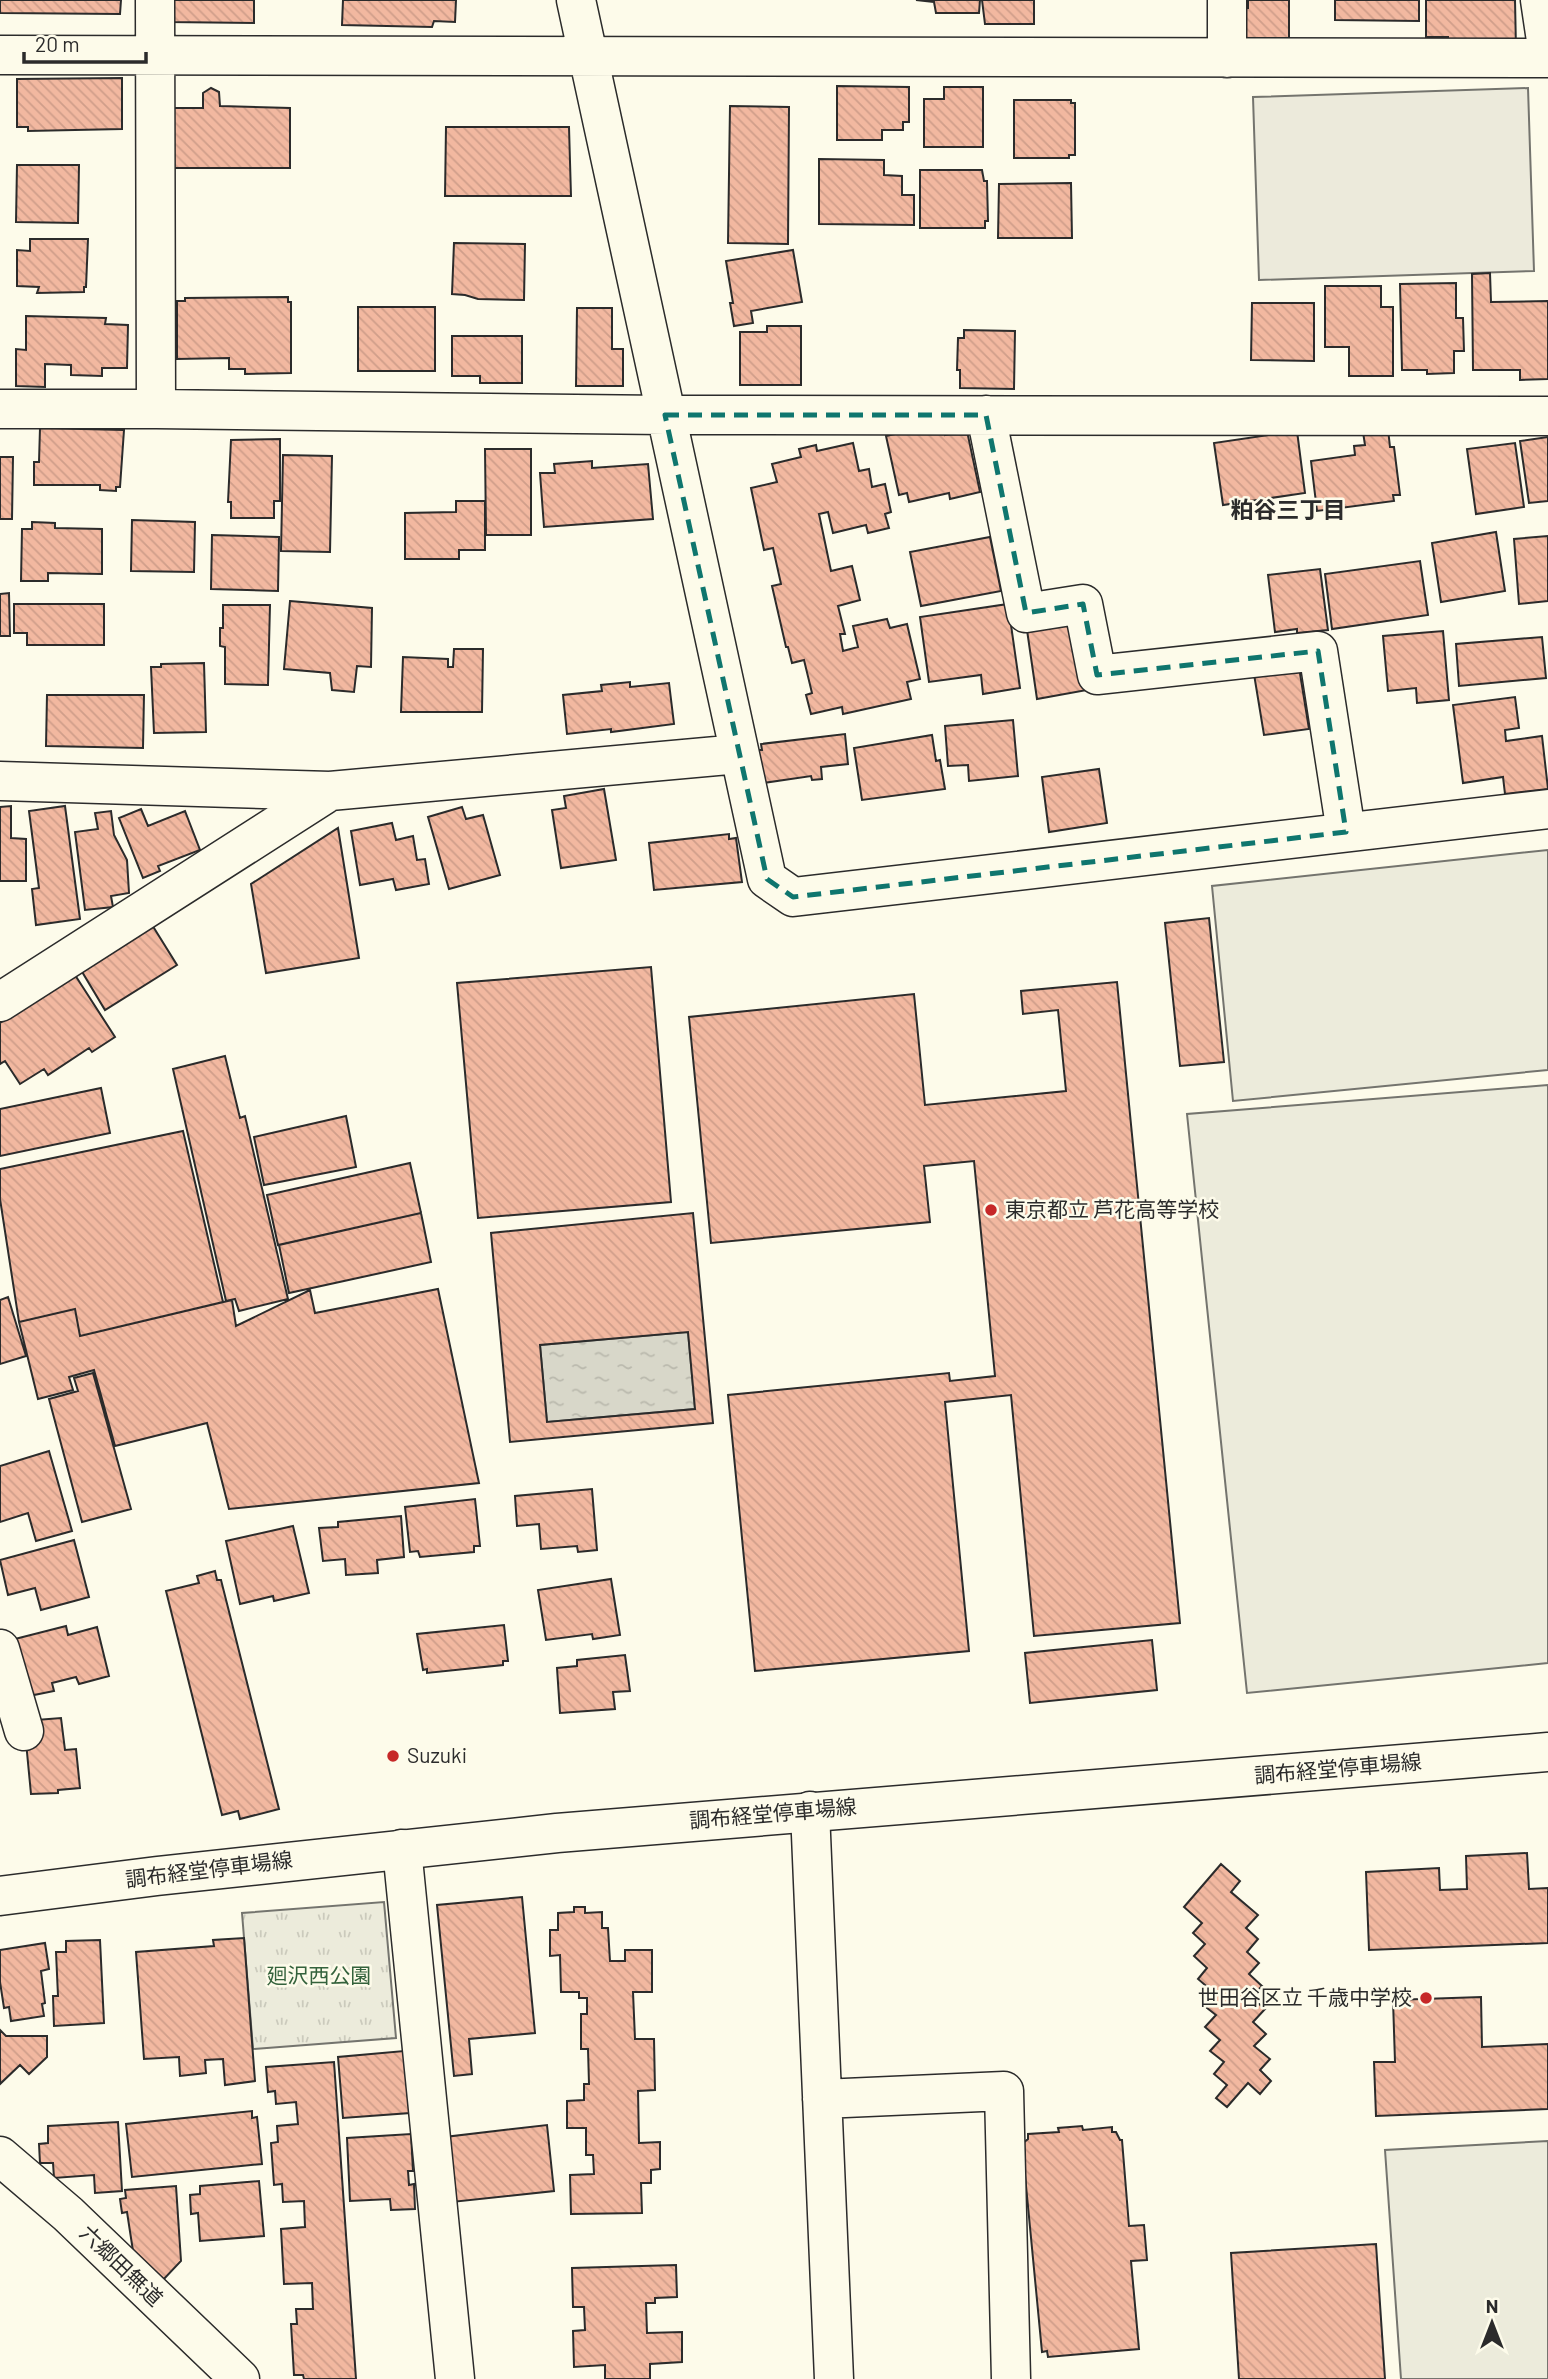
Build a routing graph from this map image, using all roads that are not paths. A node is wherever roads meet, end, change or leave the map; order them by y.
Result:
1 (155, 0) edge
2 (576, 0) edge
3 (1227, 0) edge
4 (1540, 0) edge
5 (0, 55) edge
6 (156, 55) junction
7 (588, 56) junction
8 (1548, 56) edge
9 (1227, 58) junction
10 (0, 409) edge
11 (156, 409) junction
12 (665, 415) junction
13 (986, 415) junction
14 (1548, 416) edge
15 (739, 754) junction
16 (0, 781) edge
17 (330, 791) junction
18 (1548, 809) edge
19 (1346, 832) junction
20 (0, 1002) edge
21 (0, 1649) edge
22 (24, 1731) dead end
23 (1548, 1752) edge
24 (810, 1811) junction
25 (402, 1849) junction
26 (0, 1896) edge
27 (822, 2099) junction
28 (0, 2156) edge
29 (222, 2371) edge
30 (455, 2379) edge
31 (834, 2379) edge
32 (1011, 2379) edge

1 - 6 street
2 - 7 street
3 - 9 street
4 - 8 street
5 - 6 street
6 - 7 street
6 - 11 street
7 - 9 street
7 - 12 street
8 - 9 street
10 - 11 street
11 - 12 street
12 - 13 street
12 - 15 street
13 - 14 street
13 - 19 street
15 - 17 street
15 - 19 street
16 - 17 street
17 - 20 street
18 - 19 street
21 - 22 street
23 - 24 street, 調布経堂停車場線
24 - 25 street, 調布経堂停車場線
24 - 27 street
25 - 26 street, 調布経堂停車場線
25 - 30 street
27 - 31 street
27 - 32 street
28 - 29 street, 六郷田無道

